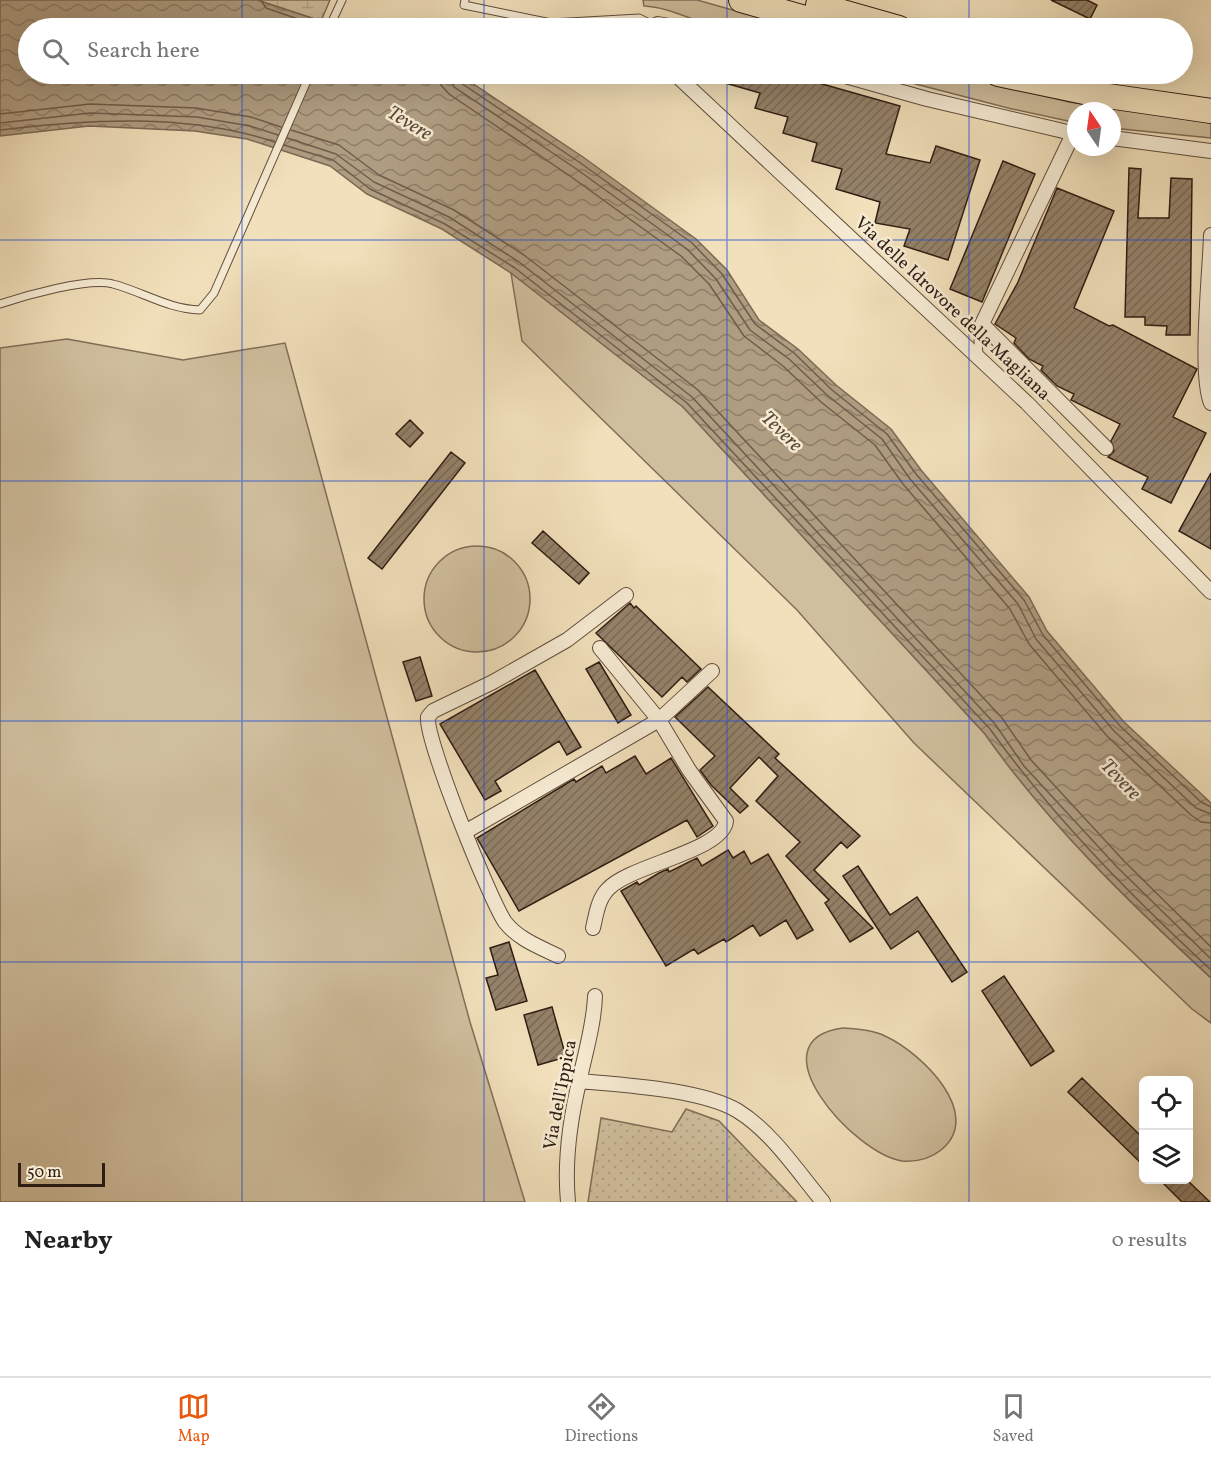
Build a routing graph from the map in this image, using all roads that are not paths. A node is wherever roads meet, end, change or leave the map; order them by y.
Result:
1 (342, 0) edge
2 (465, 0) edge
3 (741, 0) edge
4 (800, 0) edge
5 (334, 18) edge
6 (526, 18) edge
7 (805, 18) edge
8 (864, 18) edge
9 (305, 84) edge
10 (686, 84) edge
11 (874, 84) edge
12 (1046, 84) edge
13 (1142, 84) edge
14 (1211, 94) edge
15 (1211, 111) edge
16 (1067, 132) edge
17 (1121, 139) edge
18 (1067, 150) edge
19 (1211, 151) edge
20 (1211, 235) edge
21 (0, 304) edge
22 (982, 324) junction
23 (980, 358) junction
24 (1211, 403) edge
25 (1106, 448) dead end
26 (1211, 592) edge
27 (626, 595) dead end
28 (600, 648) dead end
29 (712, 671) dead end
30 (659, 720) junction
31 (465, 832) junction
32 (593, 928) dead end
33 (558, 956) dead end
34 (596, 996) dead end
35 (579, 1081) junction
36 (568, 1202) edge
37 (823, 1202) edge

1 - 5 lane
2 - 6 lane
3 - 7 highway
4 - 8 highway
9 - 21 lane
10 - 23 street, Via delle Idrovore della Magliana
11 - 16 street
12 - 15 highway
13 - 14 highway
17 - 19 street
18 - 22 street
20 - 24 street
22 - 23 lane
22 - 25 street
23 - 26 street, Via delle Idrovore della Magliana
27 - 31 street
28 - 30 street
29 - 30 street
30 - 31 street
30 - 32 street
31 - 33 street
34 - 35 street, Via dell'Ippica
35 - 36 street, Via dell'Ippica
35 - 37 street

